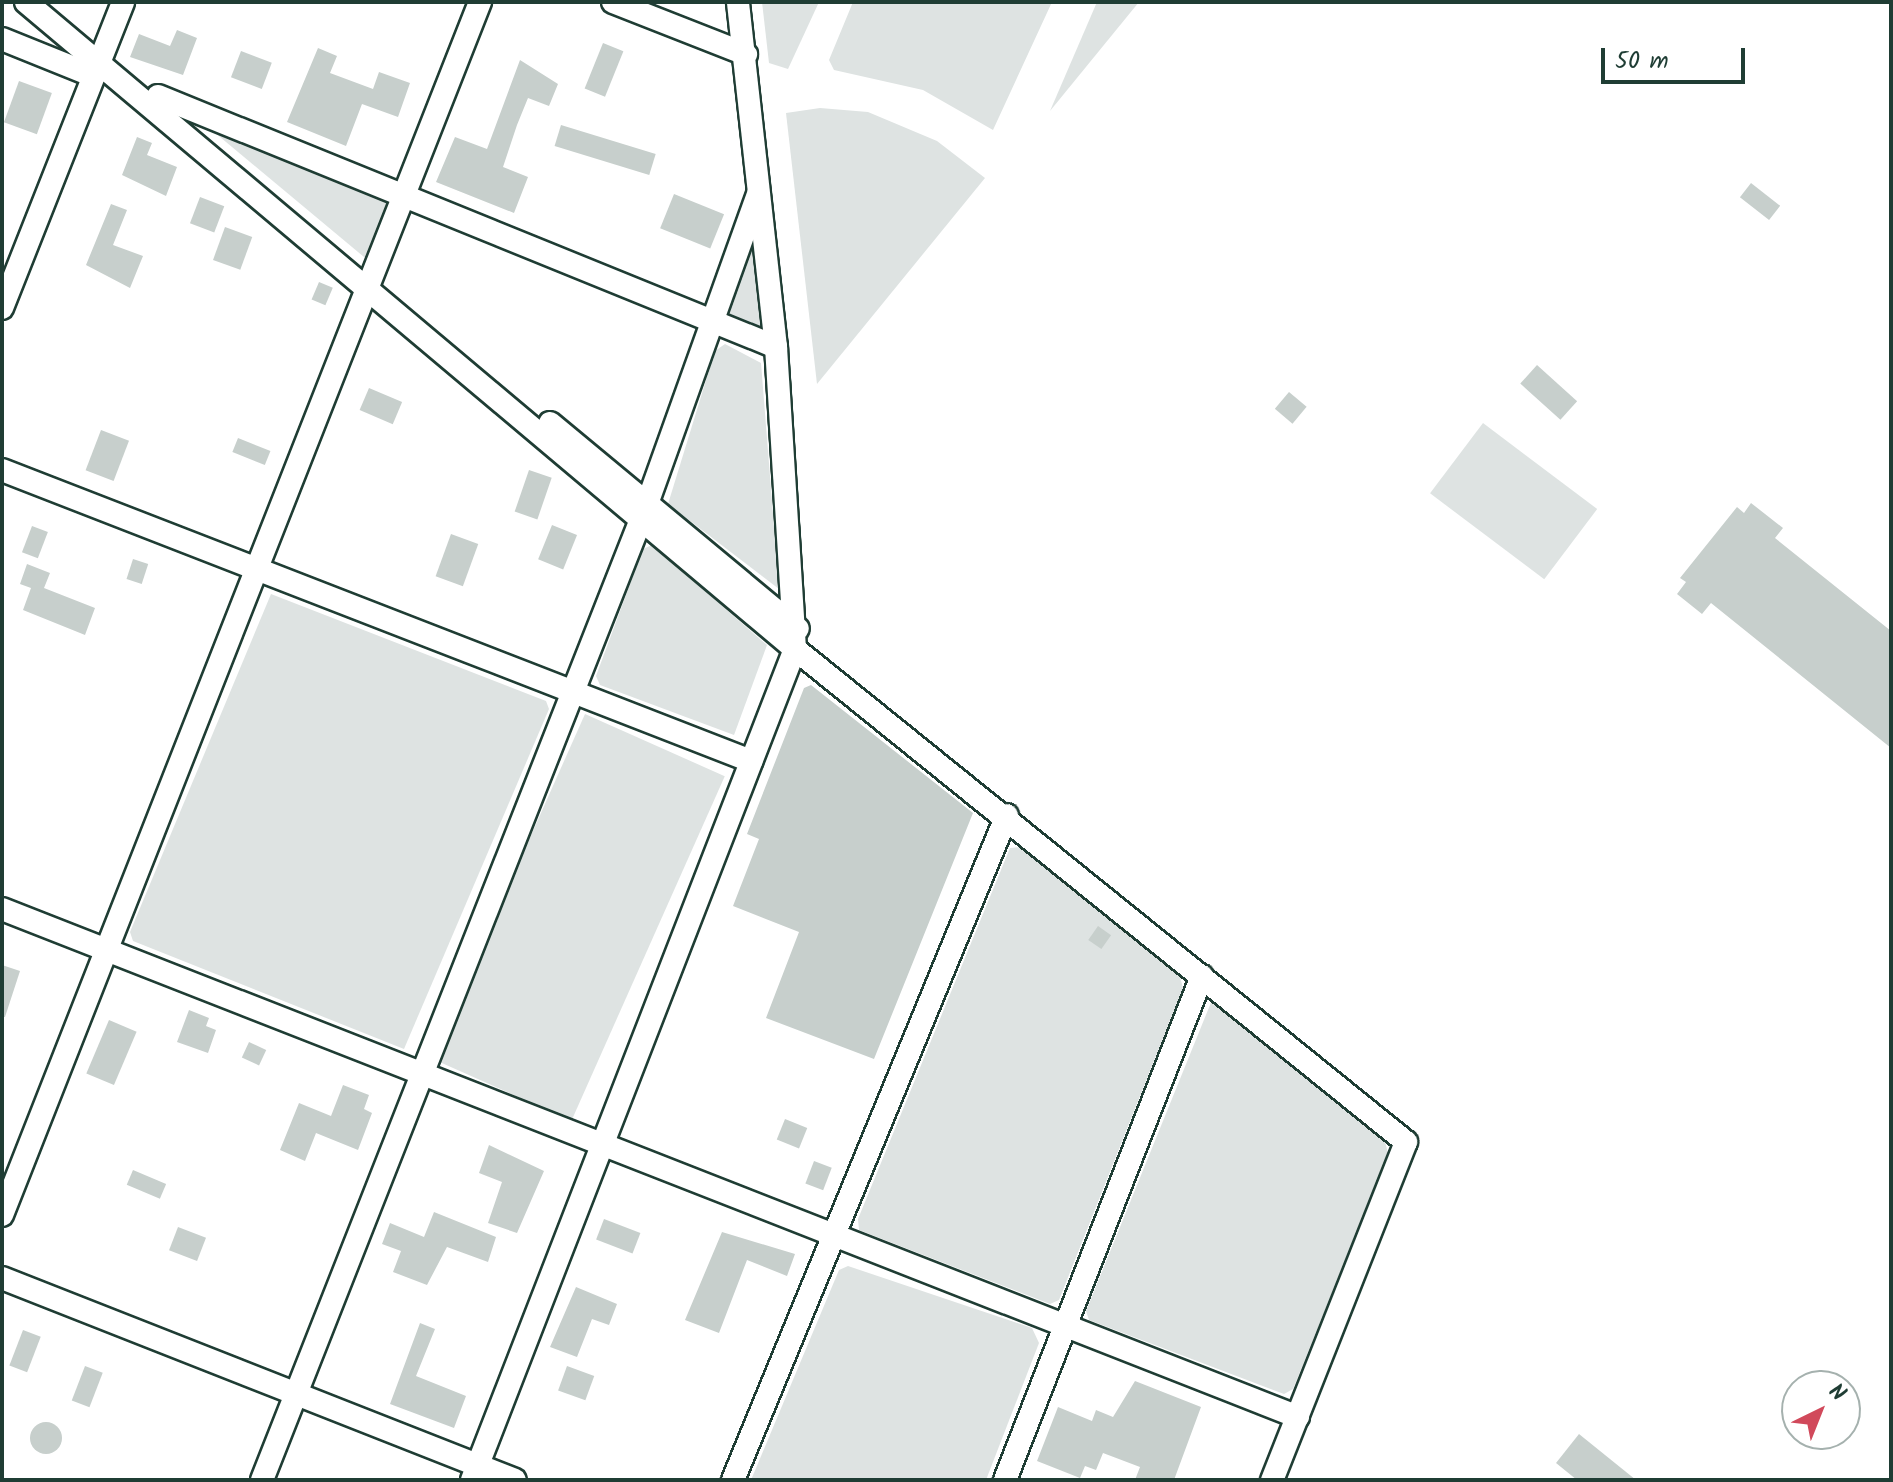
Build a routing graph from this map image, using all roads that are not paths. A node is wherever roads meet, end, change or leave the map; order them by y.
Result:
1 (26, 2) edge
2 (44, 2) edge
3 (123, 2) edge
4 (480, 2) edge
5 (613, 2) edge
6 (738, 2) edge
7 (2, 39) edge
8 (746, 54) junction
9 (99, 63) junction
10 (158, 96) junction
11 (761, 186) junction
12 (404, 196) junction
13 (371, 283) junction
14 (2, 308) edge
15 (712, 321) junction
16 (776, 347) junction
17 (2, 470) edge
18 (644, 512) junction
19 (257, 569) junction
20 (796, 639) junction
21 (573, 692) junction
22 (751, 761) junction
23 (1007, 815) junction
24 (2, 909) edge
25 (107, 950) junction
26 (1202, 976) junction
27 (422, 1074) junction
28 (602, 1145) junction
29 (2, 1215) edge
30 (834, 1235) junction
31 (2, 1278) edge
32 (1065, 1326) junction
33 (296, 1394) junction
34 (1298, 1417) junction
35 (475, 1473) edge
36 (262, 1480) edge
37 (515, 1480) edge
38 (733, 1480) edge
39 (1005, 1480) edge
40 (1272, 1480) edge

1 - 9 street
2 - 9 street
3 - 9 street
4 - 12 street
5 - 8 street
6 - 8 street
7 - 9 street
8 - 11 street
9 - 10 street
9 - 13 street
9 - 14 street
10 - 12 street
10 - 13 street
11 - 15 street
11 - 16 street
12 - 13 street
12 - 15 street
13 - 18 street
13 - 19 street
15 - 16 street
15 - 18 street
16 - 20 street
17 - 19 street
18 - 20 street
18 - 21 street
19 - 21 street
19 - 25 street
20 - 22 street
20 - 23 street
21 - 22 street
21 - 27 street
22 - 28 street
23 - 26 street
23 - 30 street
24 - 25 street
25 - 27 street
25 - 29 street
26 - 32 street
26 - 34 street
27 - 28 street
27 - 33 street
28 - 30 street
28 - 35 street
30 - 32 street
30 - 38 street
31 - 33 street
32 - 34 street
32 - 39 street
33 - 35 street
33 - 36 street
34 - 40 street
35 - 37 street

